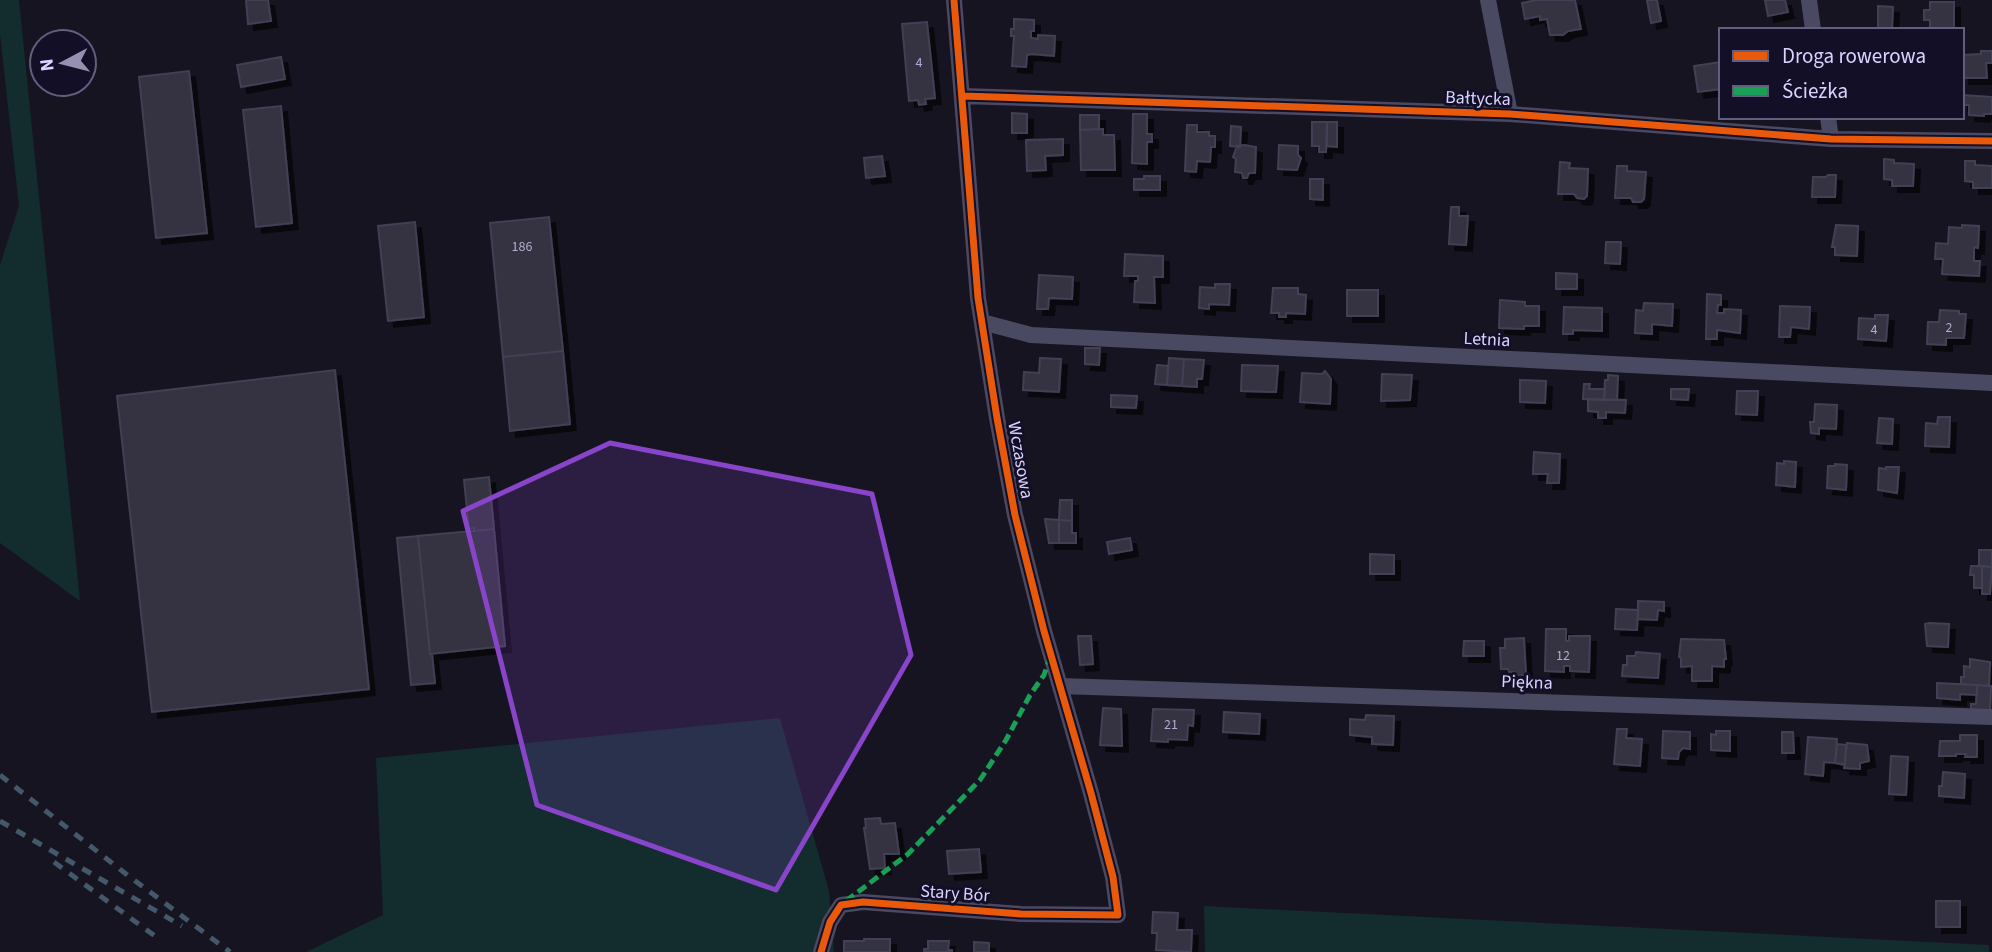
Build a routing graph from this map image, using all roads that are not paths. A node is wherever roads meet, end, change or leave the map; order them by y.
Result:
1 (954, 0) edge
2 (1488, 0) edge
3 (1809, 0) edge
4 (1813, 28) edge
5 (961, 96) junction
6 (1510, 114) junction
7 (1828, 119) edge
8 (1831, 139) junction
9 (1992, 141) edge
10 (982, 322) junction
11 (1992, 383) edge
12 (1060, 686) junction
13 (1992, 718) edge
14 (1118, 915) joint
15 (821, 952) edge

1 - 5 street, Wczasowa
2 - 6 street
3 - 4 street
5 - 6 street, Bałtycka
5 - 10 street, Wczasowa
6 - 8 street, Bałtycka
7 - 8 street
8 - 9 street, Bałtycka
10 - 11 street, Letnia
10 - 12 street, Wczasowa
12 - 13 street, Piękna
12 - 14 street, Wczasowa
14 - 15 street, Stary Bór

